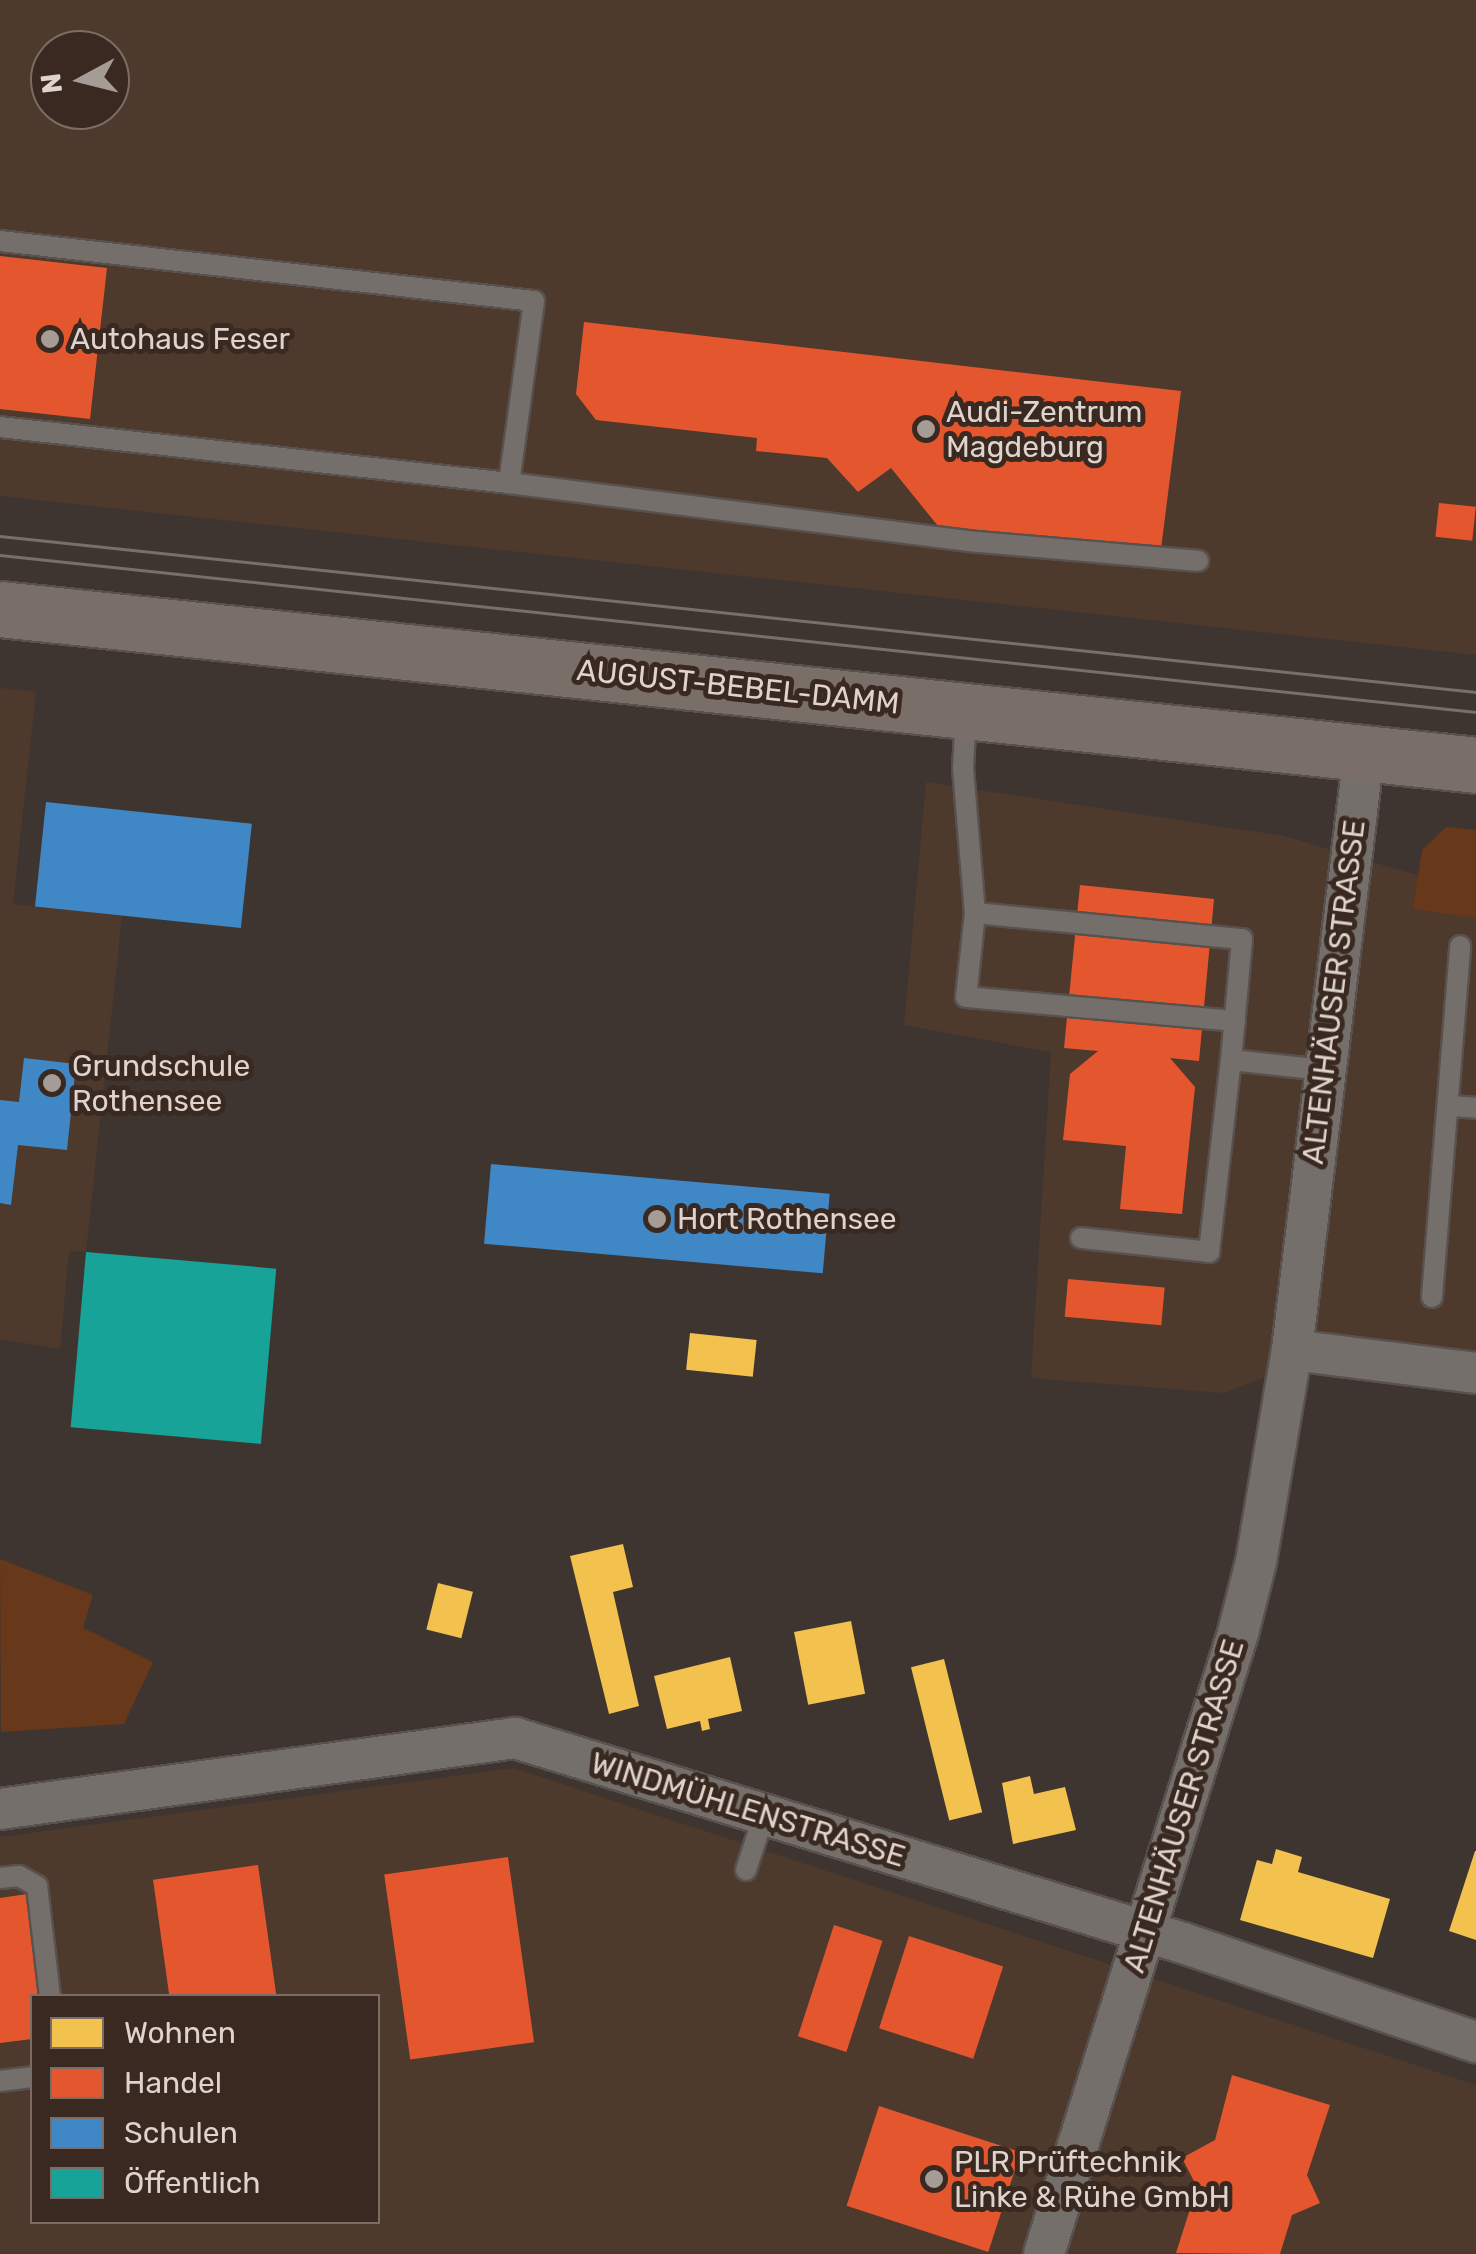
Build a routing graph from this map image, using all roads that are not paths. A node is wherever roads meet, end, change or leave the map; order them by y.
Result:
1 (0, 241) edge
2 (0, 427) edge
3 (509, 483) junction
4 (1198, 561) dead end
5 (0, 609) edge
6 (966, 710) junction
7 (1364, 753) junction
8 (1476, 765) edge
9 (975, 913) junction
10 (1460, 946) dead end
11 (1235, 1021) junction
12 (1231, 1060) junction
13 (1323, 1070) junction
14 (1450, 1106) junction
15 (1476, 1108) edge
16 (1082, 1238) dead end
17 (1432, 1296) dead end
18 (1292, 1350) junction
19 (1476, 1373) edge
20 (0, 1809) edge
21 (764, 1815) junction
22 (746, 1870) dead end
23 (0, 1878) edge
24 (1146, 1932) junction
25 (50, 1994) edge
26 (1476, 2042) edge
27 (30, 2076) edge
28 (0, 2081) edge
29 (1044, 2254) edge

1 - 3 lane
2 - 3 lane
3 - 4 lane
5 - 6 main road, AUGUST-BEBEL-DAMM
6 - 7 main road, AUGUST-BEBEL-DAMM
6 - 9 lane
7 - 8 main road, AUGUST-BEBEL-DAMM
7 - 13 street, ALTENHÄUSER STRASSE
9 - 11 lane
9 - 11 lane
10 - 14 lane
11 - 12 lane
12 - 13 lane
12 - 16 lane
13 - 18 street, ALTENHÄUSER STRASSE
14 - 15 lane
14 - 17 lane
18 - 19 street
18 - 24 street, ALTENHÄUSER STRASSE
20 - 21 street, WINDMÜHLENSTRASSE
21 - 22 lane
21 - 24 street, WINDMÜHLENSTRASSE
23 - 25 lane
24 - 26 street, WINDMÜHLENSTRASSE
24 - 29 street, ALTENHÄUSER STRASSE
27 - 28 lane

